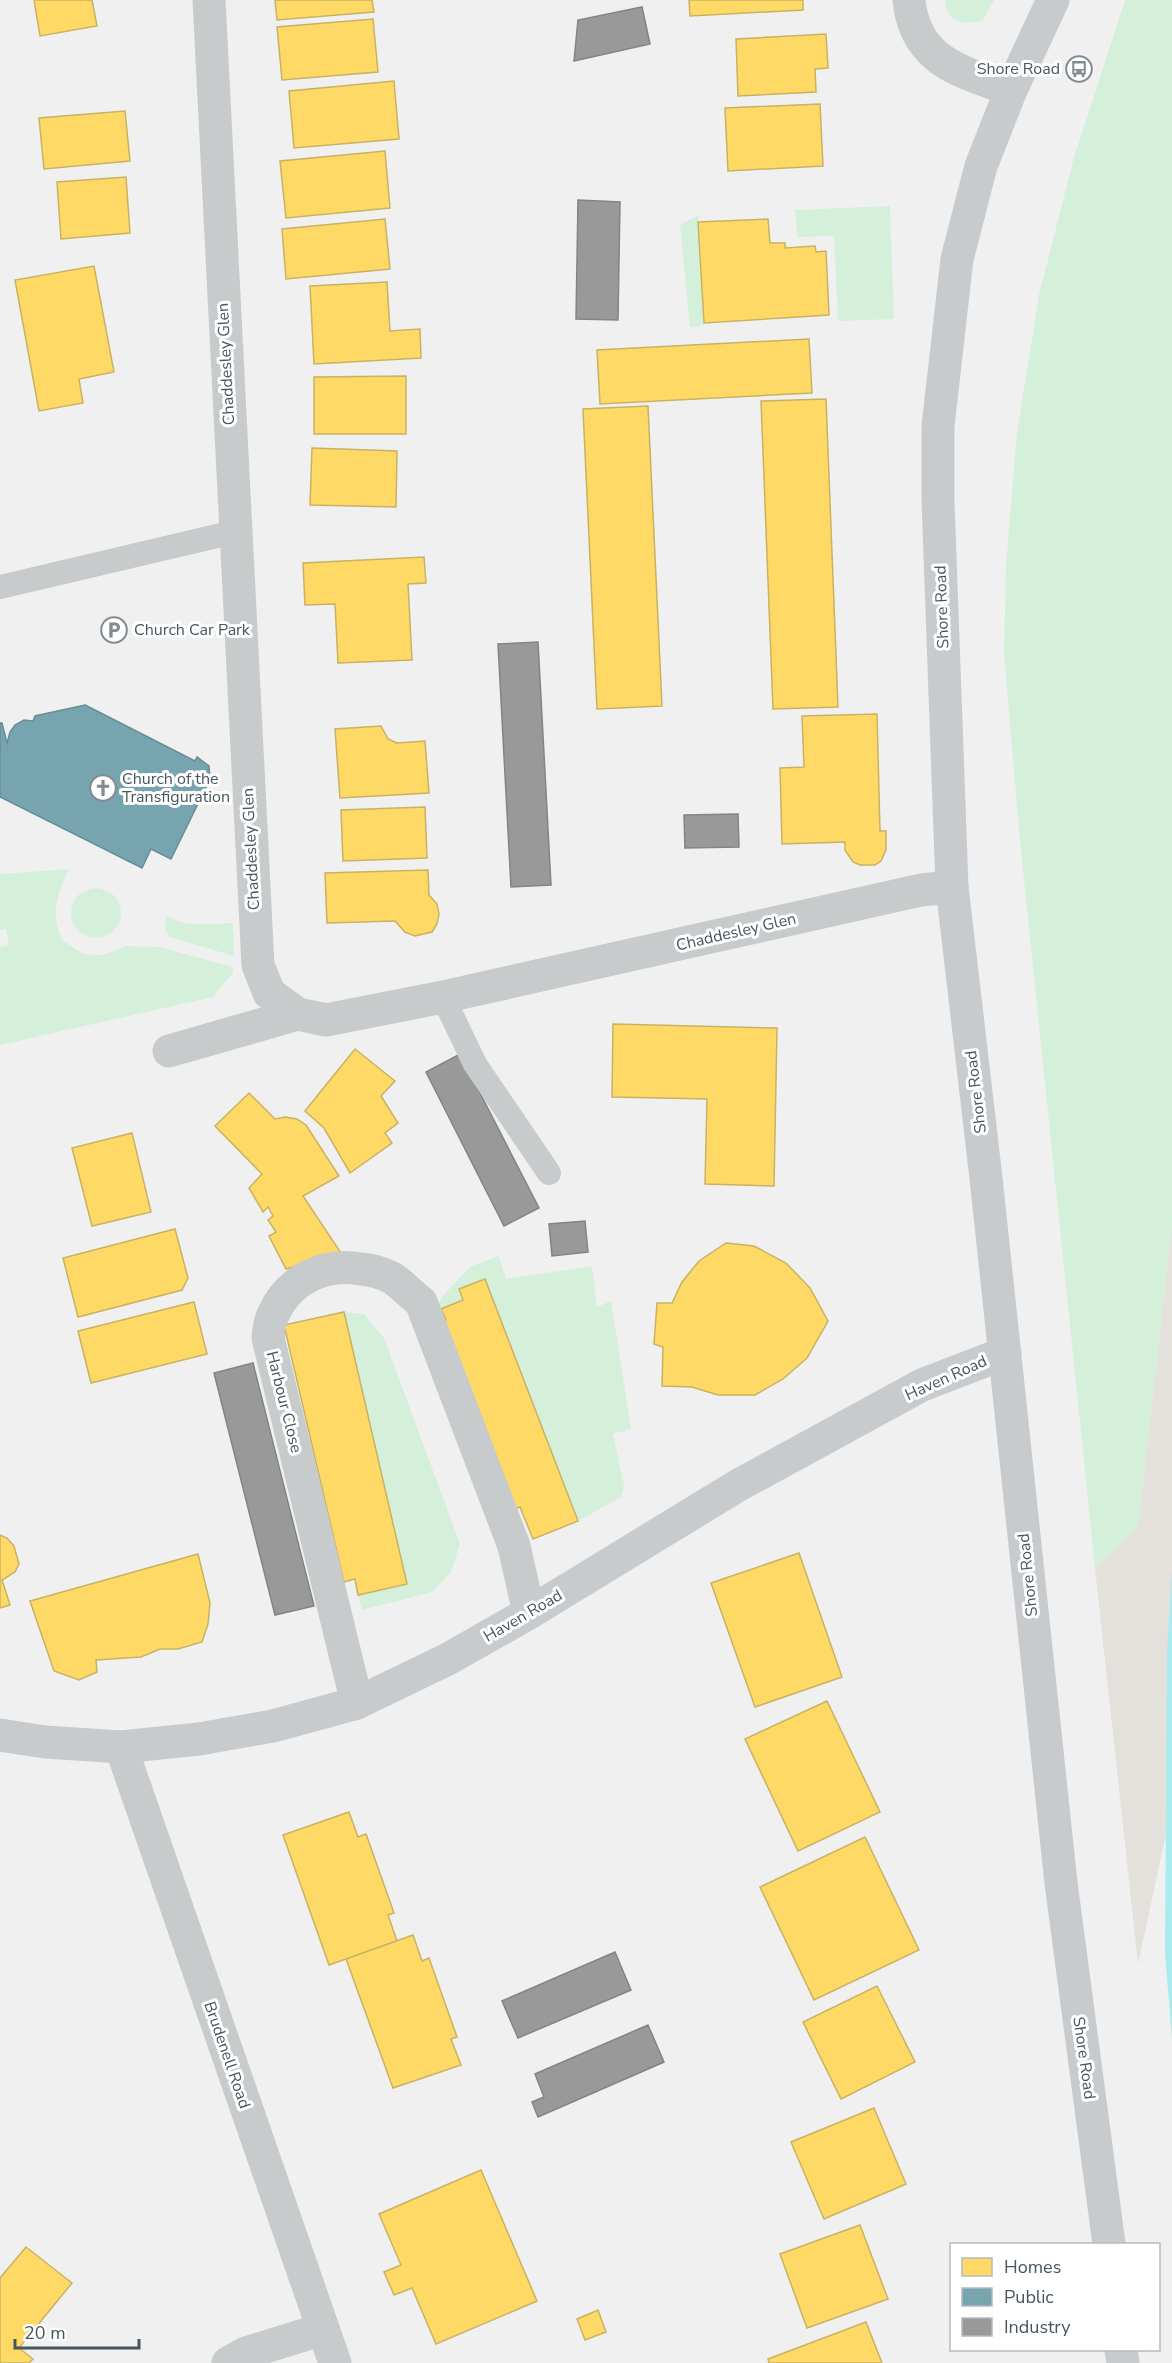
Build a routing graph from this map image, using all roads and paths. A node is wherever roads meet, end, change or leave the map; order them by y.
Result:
1 (209, 0) edge
2 (909, 0) edge
3 (1053, 0) edge
4 (1011, 90) junction
5 (234, 532) junction
6 (0, 586) edge
7 (952, 887) junction
8 (443, 997) junction
9 (298, 1014) junction
10 (169, 1051) dead end
11 (549, 1173) dead end
12 (1005, 1353) junction
13 (529, 1613) junction
14 (357, 1703) junction
15 (0, 1735) edge
16 (121, 1747) junction
17 (1109, 2243) edge
18 (323, 2329) junction
19 (228, 2363) edge
20 (335, 2363) edge

1 - 5 street, Chaddesley Glen
2 - 4 street
3 - 4 main road, Shore Road
4 - 7 main road, Shore Road
5 - 6 lane
5 - 9 street, Chaddesley Glen
7 - 8 street, Chaddesley Glen
7 - 12 main road, Shore Road
8 - 9 street, Chaddesley Glen
8 - 11 lane
9 - 10 street
12 - 13 main road, Haven Road
12 - 17 main road, Shore Road
13 - 14 main road, Haven Road
13 - 14 street, Harbour Close
14 - 16 main road, Haven Road
15 - 16 main road, Haven Road
16 - 18 street, Brudenell Road
18 - 19 street
18 - 20 street, Brudenell Road

